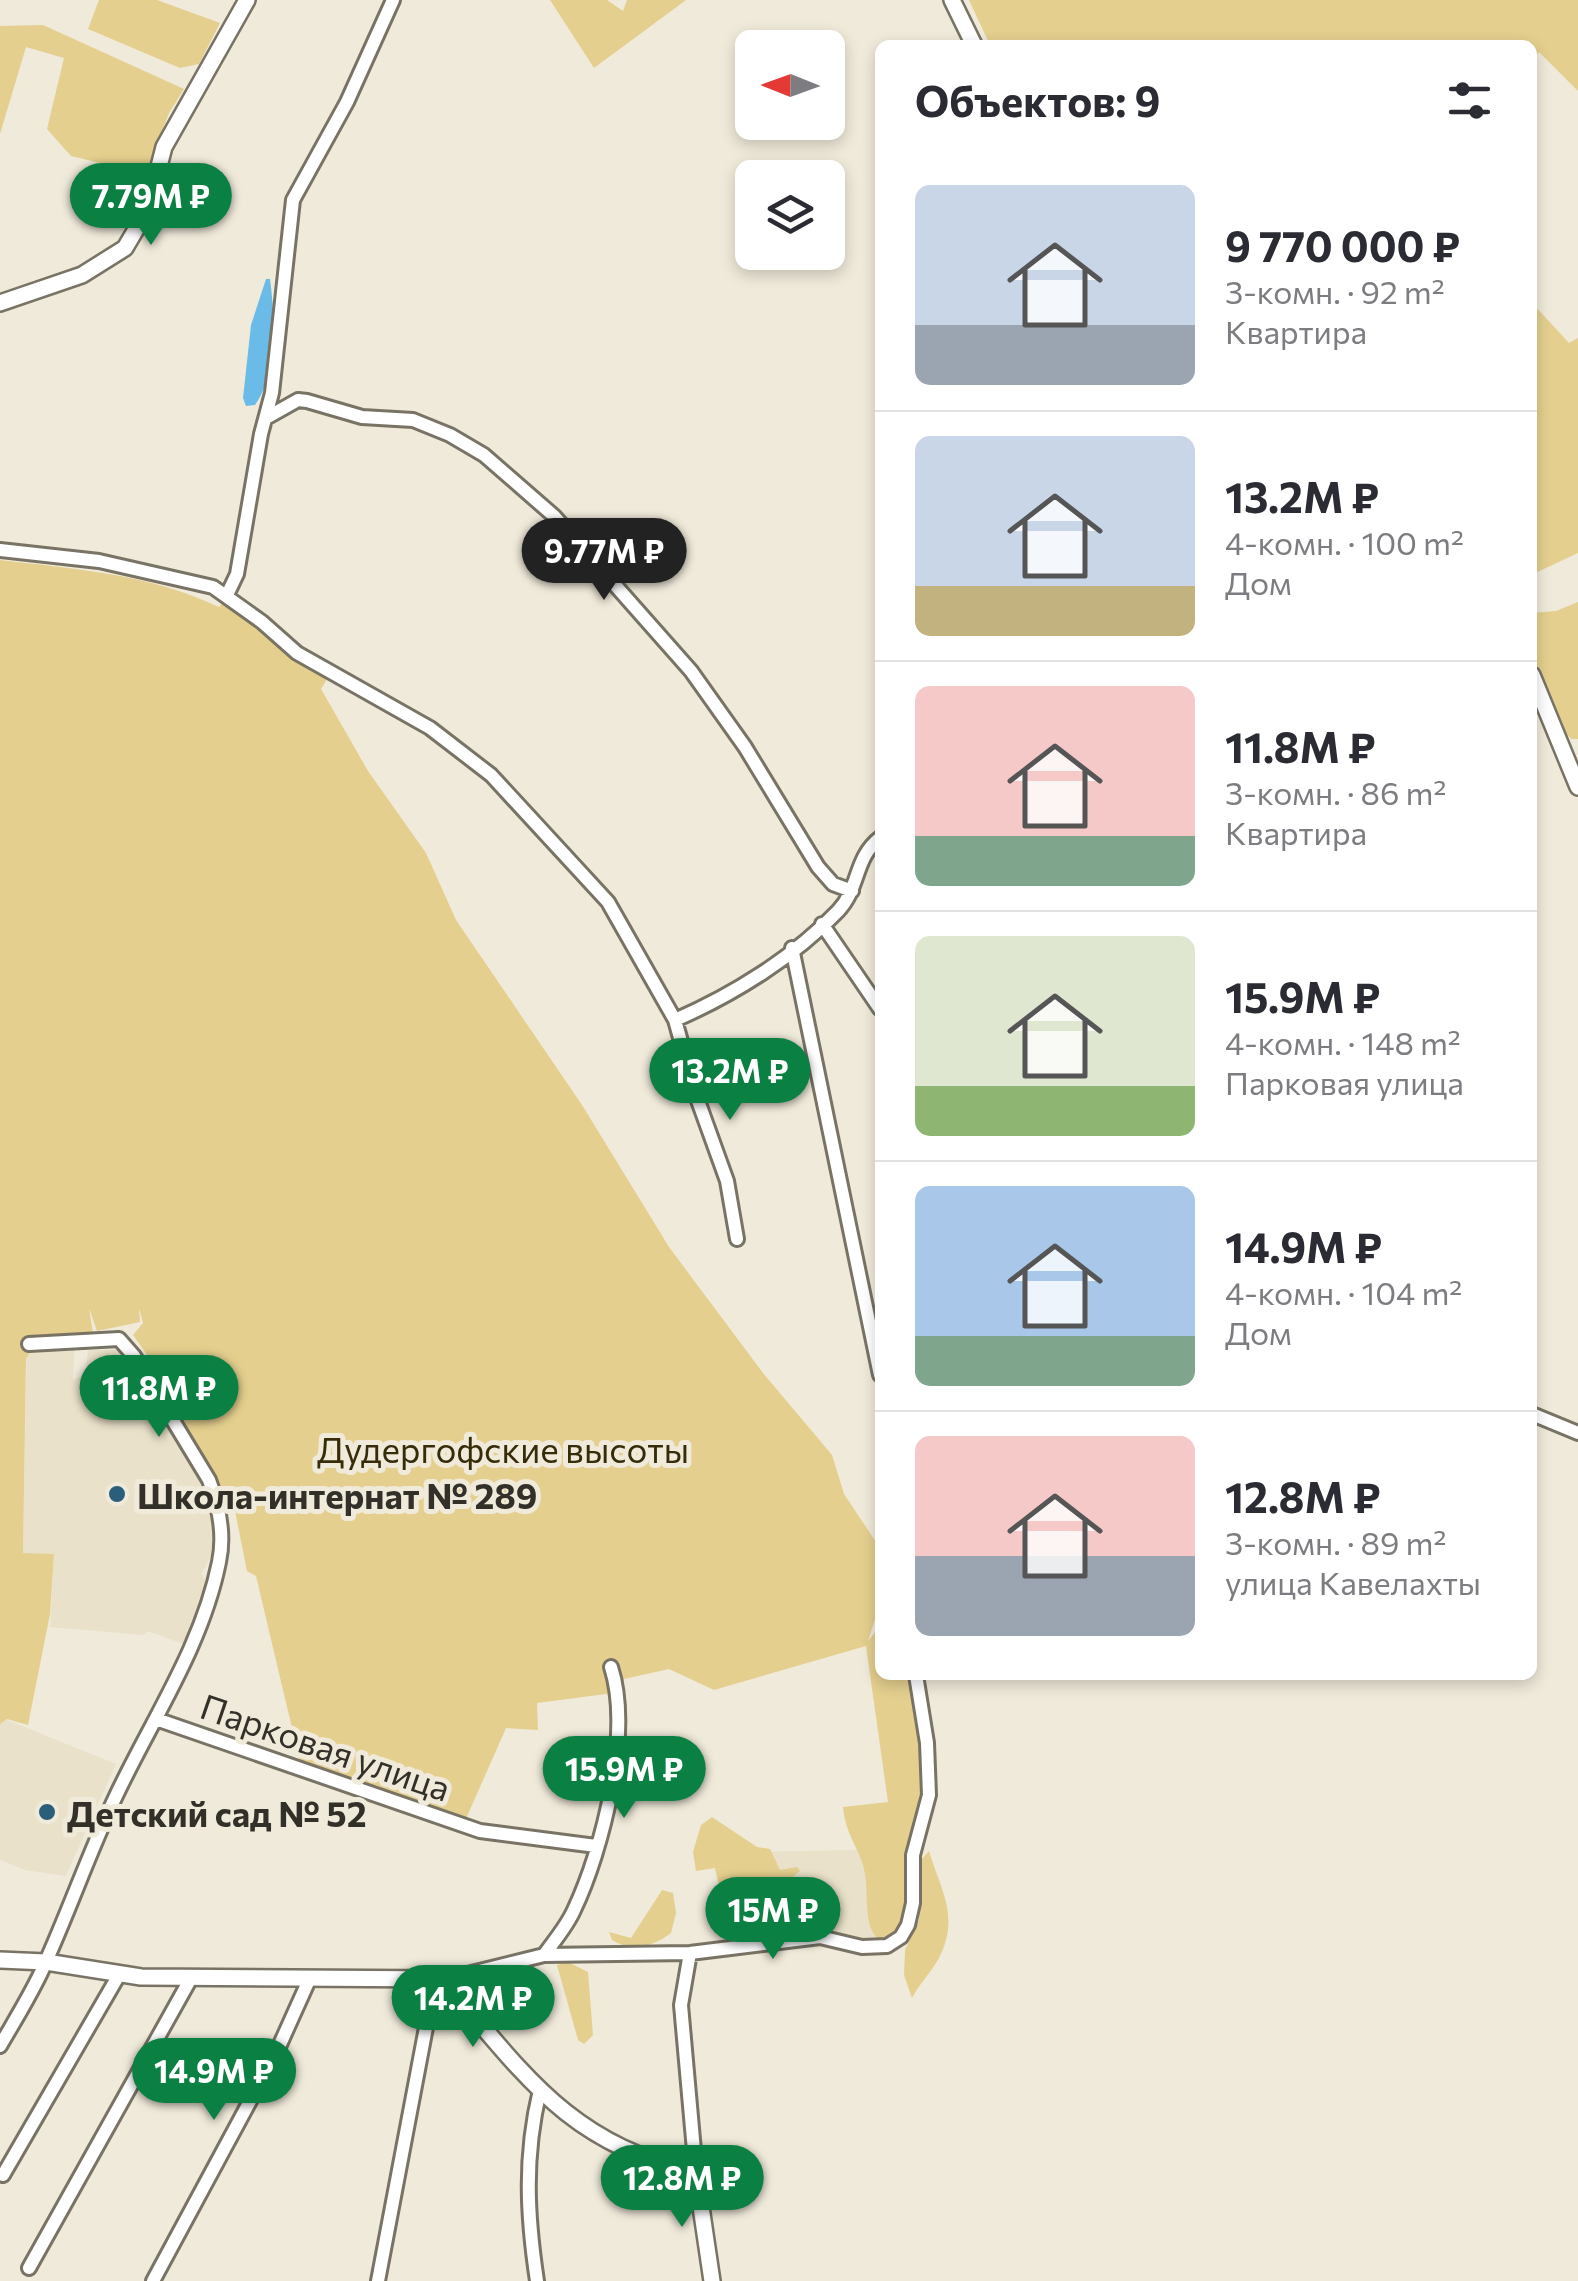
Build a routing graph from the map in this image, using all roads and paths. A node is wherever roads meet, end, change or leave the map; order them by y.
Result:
1 (248, 0) edge
2 (393, 0) edge
3 (952, 0) edge
4 (972, 40) edge
5 (0, 302) edge
6 (266, 418) junction
7 (0, 550) edge
8 (228, 595) junction
9 (1537, 687) edge
10 (1578, 786) edge
11 (875, 842) edge
12 (852, 891) junction
13 (822, 924) junction
14 (792, 948) junction
15 (875, 1002) edge
16 (675, 1020) junction
17 (738, 1240) dead end
18 (29, 1344) dead end
19 (875, 1351) edge
20 (1537, 1416) edge
21 (1578, 1433) edge
22 (611, 1668) dead end
23 (917, 1680) edge
24 (156, 1719) junction
25 (596, 1846) junction
26 (690, 1953) junction
27 (544, 1955) junction
28 (0, 1960) edge
29 (46, 1962) junction
30 (120, 1974) junction
31 (191, 1978) junction
32 (309, 1980) junction
33 (441, 1980) junction
34 (0, 2046) edge
35 (540, 2090) junction
36 (696, 2173) junction
37 (2, 2175) edge
38 (28, 2268) dead end
39 (153, 2281) edge
40 (378, 2281) edge
41 (537, 2281) edge
42 (712, 2281) edge

1 - 5 street
2 - 6 street
3 - 4 street
6 - 8 street
6 - 12 street
7 - 8 street
8 - 16 street
9 - 10 street
11 - 12 street
12 - 13 street
13 - 14 street
13 - 15 street
14 - 16 street
14 - 19 street
16 - 17 street
18 - 24 street
20 - 21 street
22 - 25 street
23 - 26 street
24 - 25 street, Парковая улица
24 - 29 street
25 - 27 street
26 - 27 street
26 - 36 street
27 - 33 street
28 - 29 street
29 - 30 street
29 - 34 street
30 - 31 street
30 - 37 street
31 - 32 street
31 - 38 street
32 - 33 street
32 - 39 street
33 - 35 street
33 - 40 street
35 - 36 street
35 - 41 street
36 - 42 street

